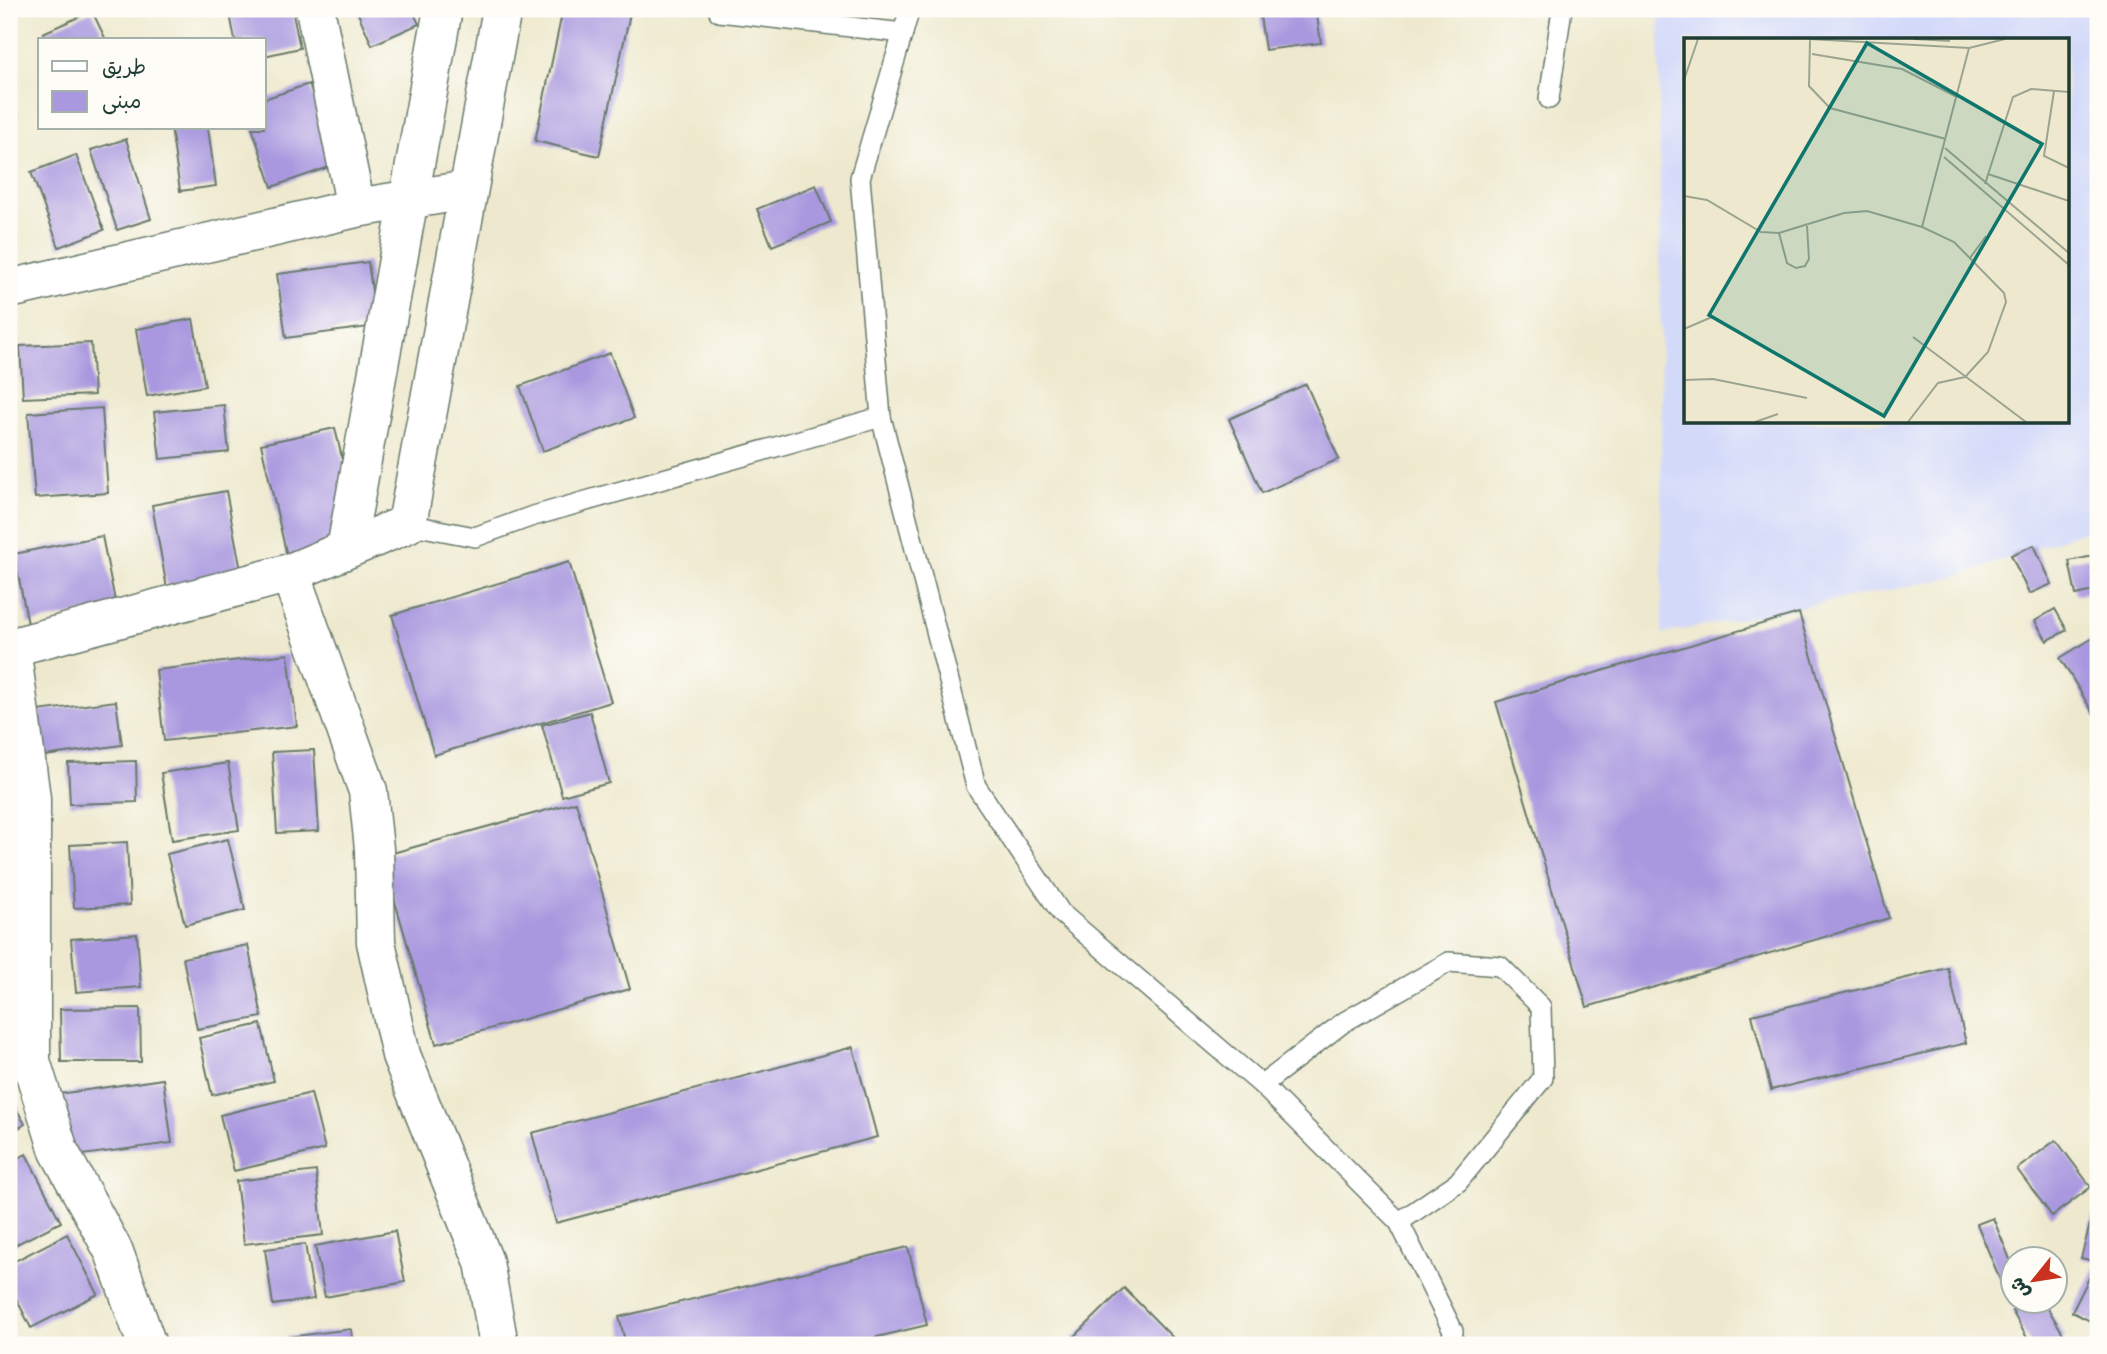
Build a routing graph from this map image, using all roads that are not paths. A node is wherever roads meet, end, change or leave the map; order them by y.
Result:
1 (315, 9) edge
2 (443, 9) edge
3 (502, 9) edge
4 (910, 9) edge
5 (1562, 9) edge
6 (719, 12) dead end
7 (903, 33) junction
8 (1549, 99) dead end
9 (468, 190) junction
10 (407, 200) junction
11 (356, 208) junction
12 (9, 289) edge
13 (881, 416) junction
14 (407, 523) junction
15 (346, 549) junction
16 (290, 573) junction
17 (10, 648) edge
18 (1262, 1085) junction
19 (1399, 1222) junction
20 (147, 1345) edge
21 (499, 1345) edge
22 (1452, 1345) edge

1 - 11 street
2 - 10 street
3 - 9 street
4 - 7 lane
5 - 8 lane
6 - 7 lane
7 - 13 lane
9 - 10 street
9 - 14 street
10 - 11 street
10 - 15 street
11 - 12 street
13 - 14 lane
13 - 18 lane
14 - 15 street
15 - 16 street
16 - 17 street
16 - 21 street
17 - 20 street
18 - 19 lane
18 - 19 lane
19 - 22 lane

